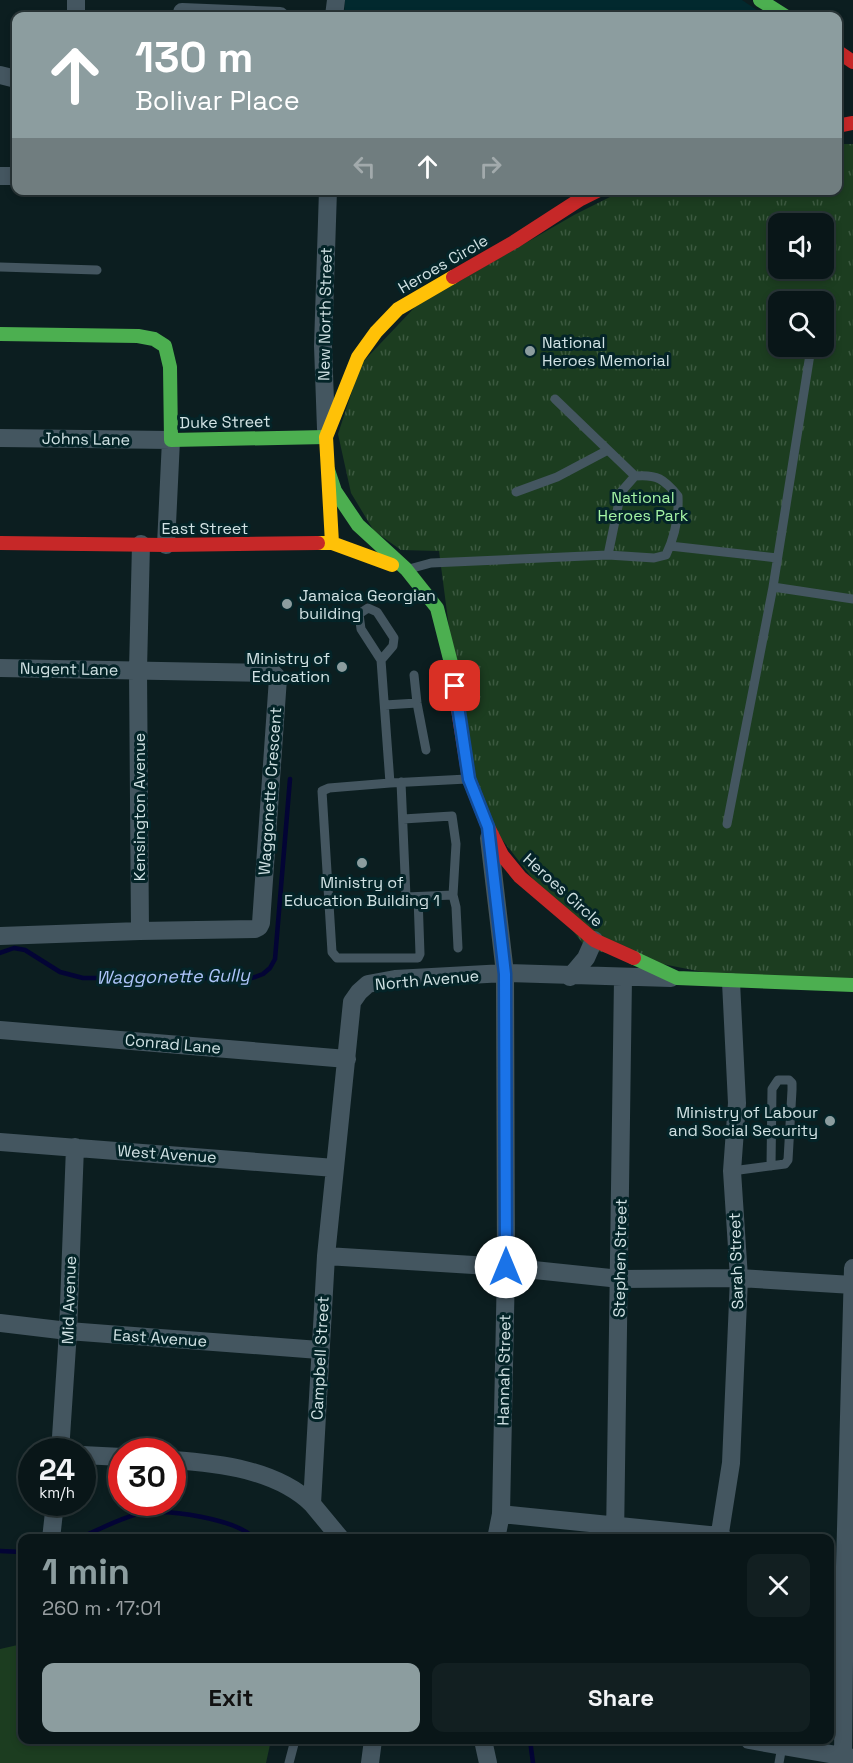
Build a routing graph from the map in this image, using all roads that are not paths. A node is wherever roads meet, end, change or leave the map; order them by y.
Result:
1 (760, 0) edge
2 (182, 10) edge
3 (215, 12) edge
4 (779, 12) edge
5 (328, 195) edge
6 (589, 195) edge
7 (0, 267) edge
8 (97, 270) dead end
9 (0, 334) edge
10 (810, 357) edge
11 (555, 399) dead end
12 (326, 437) junction
13 (0, 438) edge
14 (171, 440) junction
15 (608, 450) junction
16 (328, 470) junction
17 (635, 476) junction
18 (516, 492) dead end
19 (0, 543) edge
20 (332, 543) junction
21 (141, 544) junction
22 (166, 545) junction
23 (670, 546) junction
24 (608, 555) junction
25 (777, 558) junction
26 (403, 567) junction
27 (772, 587) junction
28 (853, 599) edge
29 (381, 660) junction
30 (0, 668) edge
31 (138, 670) junction
32 (414, 675) dead end
33 (417, 703) junction
34 (385, 705) junction
35 (426, 750) dead end
36 (469, 779) junction
37 (402, 782) junction
38 (390, 783) junction
39 (403, 819) junction
40 (727, 824) dead end
41 (488, 827) junction
42 (520, 877) junction
43 (496, 894) junction
44 (453, 895) junction
45 (418, 897) junction
46 (140, 931) junction
47 (0, 936) edge
48 (594, 940) junction
49 (458, 948) dead end
50 (505, 974) junction
51 (570, 977) junction
52 (623, 978) junction
53 (677, 978) junction
54 (731, 982) junction
55 (853, 985) edge
56 (0, 1030) edge
57 (347, 1059) junction
58 (0, 1142) edge
59 (75, 1147) junction
60 (771, 1166) junction
61 (334, 1168) junction
62 (732, 1171) junction
63 (326, 1256) junction
64 (506, 1267) junction
65 (853, 1268) edge
66 (739, 1278) junction
67 (620, 1279) junction
68 (853, 1285) edge
69 (0, 1323) edge
70 (68, 1330) junction
71 (319, 1350) junction
72 (61, 1438) edge
73 (186, 1461) edge
74 (312, 1504) junction
75 (501, 1514) junction
76 (54, 1516) edge
77 (615, 1533) edge
78 (52, 1534) edge
79 (337, 1534) edge
80 (497, 1534) edge
81 (636, 1534) edge
82 (722, 1534) edge
83 (842, 1565) edge
84 (294, 1744) edge
85 (372, 1744) edge
86 (484, 1744) edge
87 (757, 1744) edge
88 (780, 1754) edge
89 (848, 1757) edge
90 (289, 1763) edge
91 (370, 1763) edge
92 (488, 1763) edge

1 - 4 main road
2 - 3 street
5 - 12 street, New North Street
6 - 12 main road, Heroes Circle
7 - 8 lane
9 - 14 main road, Duke Street
10 - 25 lane
11 - 15 lane
12 - 14 main road, Duke Street
12 - 16 main road, Heroes Circle
13 - 14 street, Johns Lane
14 - 22 street
15 - 17 lane
15 - 18 lane
16 - 20 main road, Heroes Circle
16 - 26 main road, Heroes Circle
17 - 23 lane
17 - 24 lane
19 - 21 main road, East Street
20 - 22 main road, East Street
20 - 26 main road, East Street
21 - 22 main road, East Street
21 - 31 street, Kensington Avenue
23 - 24 lane
23 - 25 lane
24 - 26 lane
25 - 27 lane
26 - 36 main road, Heroes Circle
27 - 28 lane
27 - 40 lane
29 - 29 lane
29 - 34 lane
30 - 31 street, Nugent Lane
31 - 46 street, Kensington Avenue
31 - 46 street, Waggonette Crescent
32 - 33 lane
33 - 34 lane
33 - 35 lane
34 - 38 lane
36 - 37 lane
36 - 41 main road, Heroes Circle
37 - 38 lane
37 - 39 lane
38 - 45 lane
39 - 44 lane
39 - 45 lane
41 - 42 main road, Heroes Circle
41 - 43 street, Hannah Street
42 - 43 street
42 - 48 main road, Heroes Circle
43 - 50 street, Hannah Street
44 - 45 lane
44 - 49 lane
46 - 47 street
48 - 51 street
48 - 53 main road, Heroes Circle
50 - 51 street, North Avenue
50 - 57 street, North Avenue
50 - 64 street, Hannah Street
51 - 52 street, North Avenue
52 - 53 street, North Avenue
52 - 67 street, Stephen Street
53 - 54 main road, Heroes Circle
54 - 55 main road, Heroes Circle
54 - 62 street, Sarah Street
56 - 57 street, Conrad Lane
57 - 61 street, North Avenue
58 - 59 street, West Avenue
59 - 61 street, West Avenue
59 - 70 street, Mid Avenue
60 - 60 lane
60 - 62 lane
61 - 63 street, Campbell Street
62 - 66 street, Sarah Street
63 - 64 street
63 - 71 street, Campbell Street
64 - 67 street
64 - 75 street, Hannah Street
65 - 68 street
66 - 67 street
66 - 68 street
66 - 82 street, Sarah Street
67 - 77 street, Stephen Street
68 - 83 street
69 - 70 street, East Avenue
70 - 71 street, East Avenue
70 - 72 street, Mid Avenue
71 - 74 street, Campbell Street
73 - 74 street
74 - 79 street
75 - 77 street
75 - 80 street, Hannah Street
76 - 78 street
77 - 81 street
83 - 89 street
84 - 90 lane
85 - 91 street
86 - 92 street
87 - 88 street
88 - 89 street

